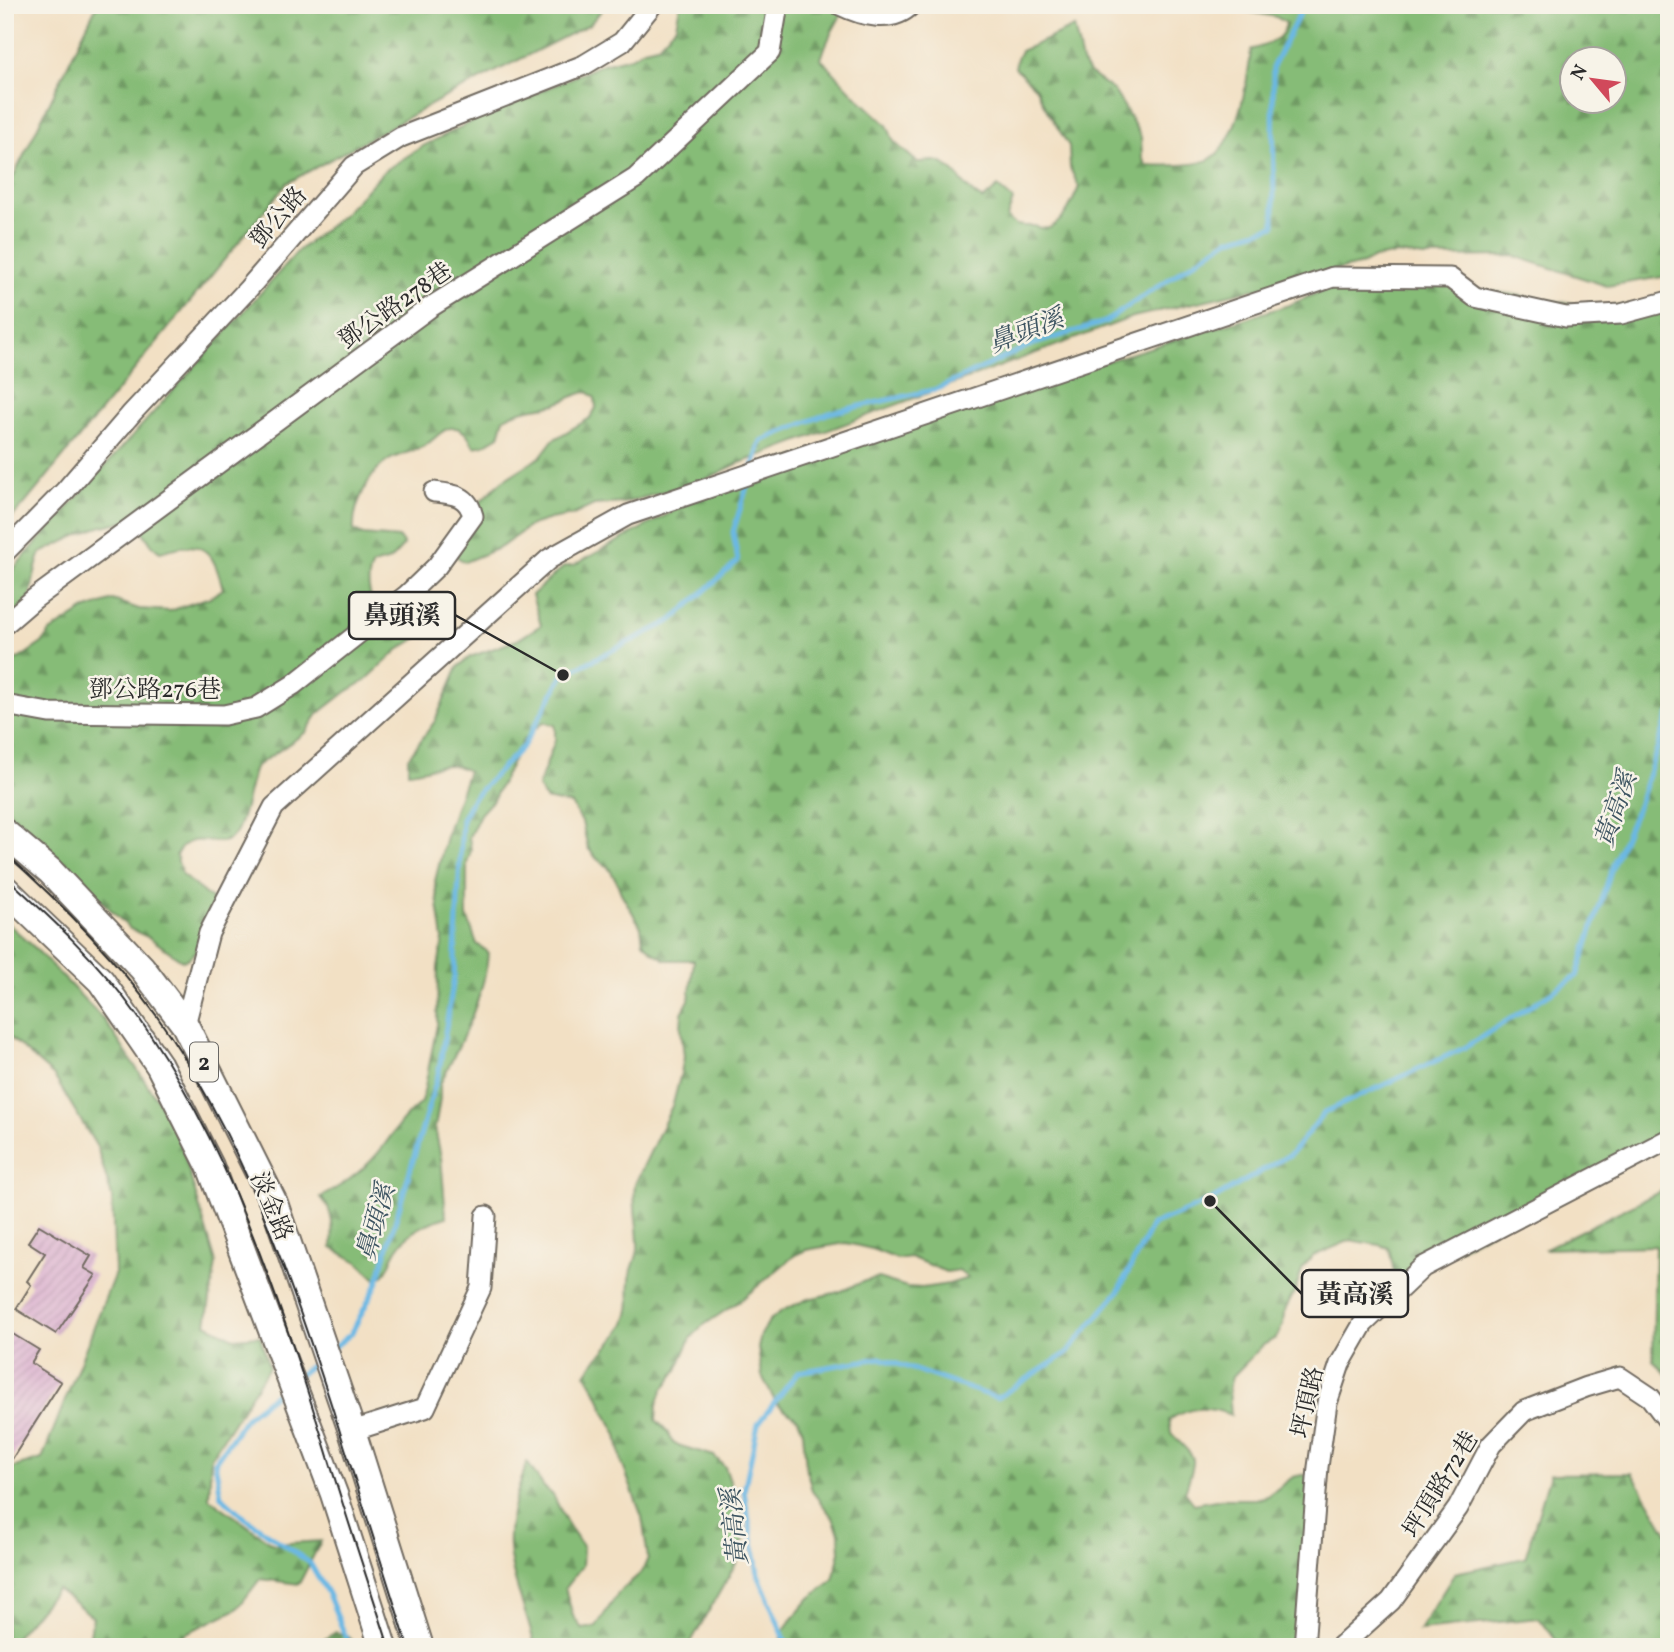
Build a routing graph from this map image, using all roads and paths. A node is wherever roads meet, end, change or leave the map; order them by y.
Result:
1 (652, 5) edge
2 (778, 5) edge
3 (840, 5) edge
4 (911, 5) edge
5 (1669, 301) edge
6 (434, 492) dead end
7 (5, 552) edge
8 (5, 624) edge
9 (5, 705) edge
10 (5, 833) edge
11 (5, 889) edge
12 (185, 1025) junction
13 (1669, 1139) edge
14 (486, 1216) dead end
15 (1669, 1422) edge
16 (352, 1431) junction
17 (383, 1647) edge
18 (420, 1647) edge
19 (1304, 1647) edge
20 (1340, 1647) edge

1 - 7 street, 鄧公路
2 - 8 street, 鄧公路278巷
3 - 4 street
5 - 12 street
6 - 9 street, 鄧公路276巷
10 - 12 main road, 淡金路 / 2
11 - 17 main road, 淡金路 / 2
12 - 16 main road, 淡金路 / 2
13 - 19 street, 坪頂路
14 - 16 street
15 - 20 street, 坪頂路72巷
16 - 18 main road, 淡金路 / 2

